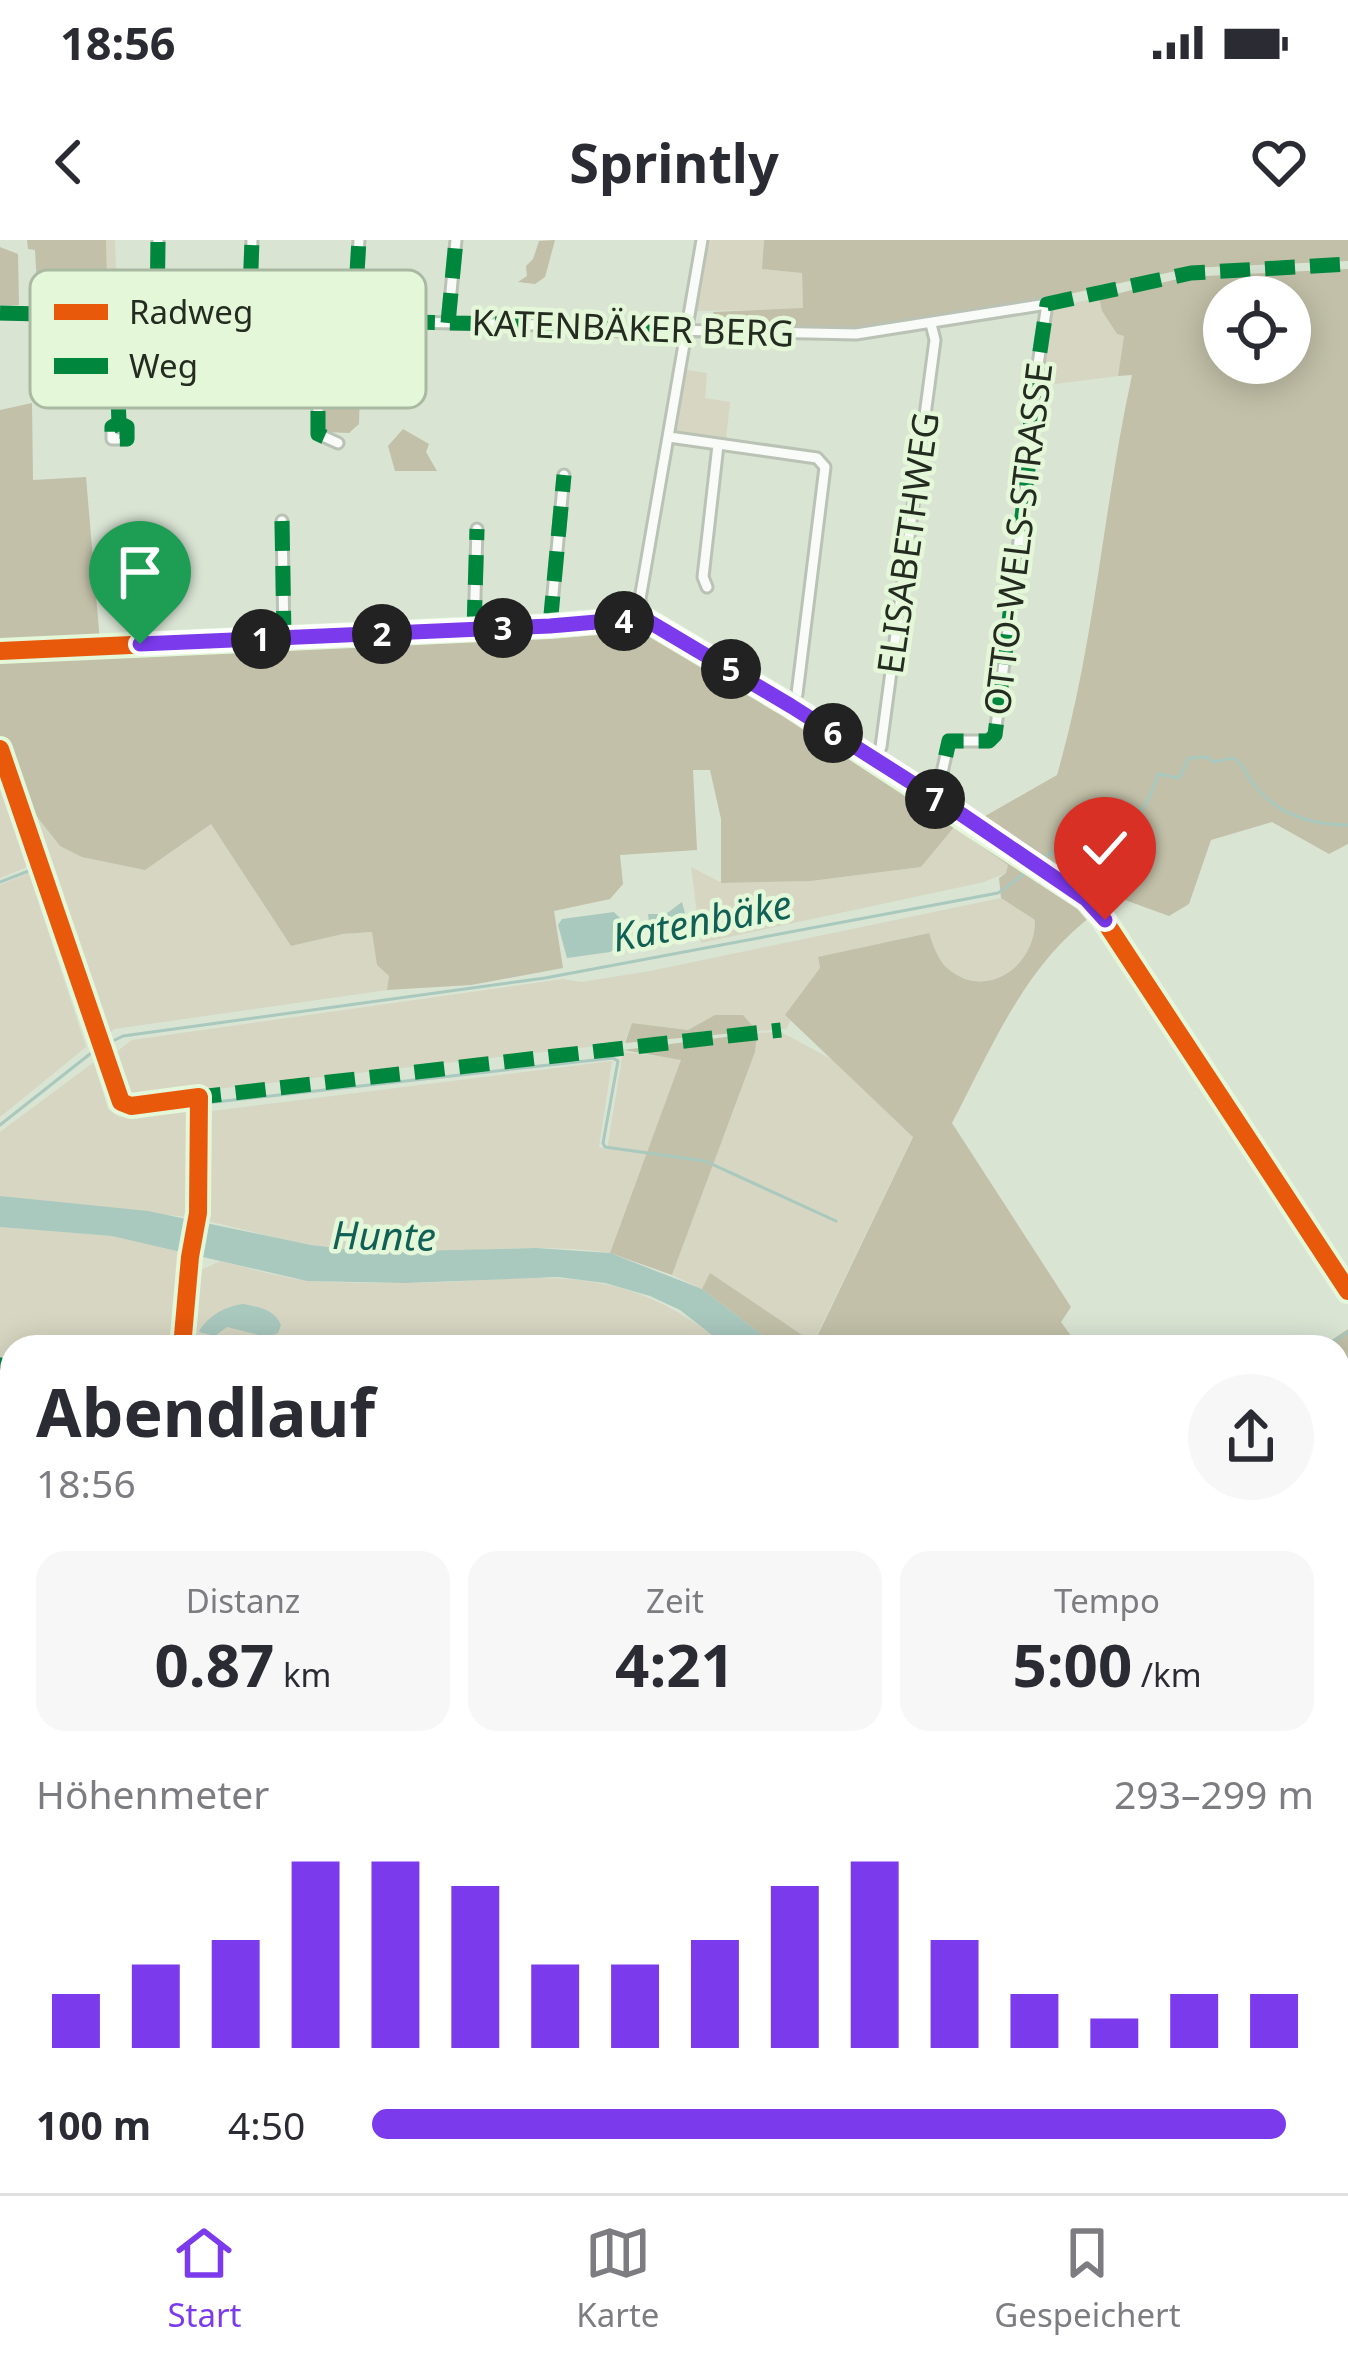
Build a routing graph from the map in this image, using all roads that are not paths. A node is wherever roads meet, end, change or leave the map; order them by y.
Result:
1 (158, 240) edge
2 (252, 240) edge
3 (359, 240) edge
4 (456, 240) edge
5 (702, 240) edge
6 (158, 270) edge
7 (251, 270) edge
8 (358, 270) edge
9 (1047, 304) joint
10 (0, 313) edge
11 (30, 314) edge
12 (426, 323) edge
13 (448, 323) junction
14 (931, 324) junction
15 (686, 330) junction
16 (118, 408) edge
17 (318, 408) edge
18 (119, 423) dead end
19 (669, 437) junction
20 (338, 443) dead end
21 (718, 445) junction
22 (564, 476) dead end
23 (282, 521) dead end
24 (477, 529) dead end
25 (707, 587) dead end
26 (643, 618) junction
27 (550, 626) junction
28 (475, 630) junction
29 (284, 638) junction
30 (0, 651) edge
31 (791, 706) junction
32 (874, 760) junction
33 (936, 800) junction
34 (1348, 1291) edge

1 - 6 street
2 - 7 street
3 - 8 street
4 - 13 street
5 - 15 street
9 - 14 street, KATENBÄKER BERG
9 - 33 street, OTTO-WELS-STRASSE
10 - 11 street, KATENBÄKER BERG
12 - 13 street, KATENBÄKER BERG
13 - 15 street, KATENBÄKER BERG
14 - 15 street, KATENBÄKER BERG
14 - 32 street, ELISABETHWEG
15 - 19 street
16 - 18 street
17 - 20 street
19 - 21 street
19 - 26 street
21 - 25 street
21 - 31 street
22 - 27 street
23 - 29 street
24 - 28 street
26 - 27 street
26 - 31 street
27 - 28 street
28 - 29 street
29 - 30 street
31 - 32 street
32 - 33 street
33 - 34 street

